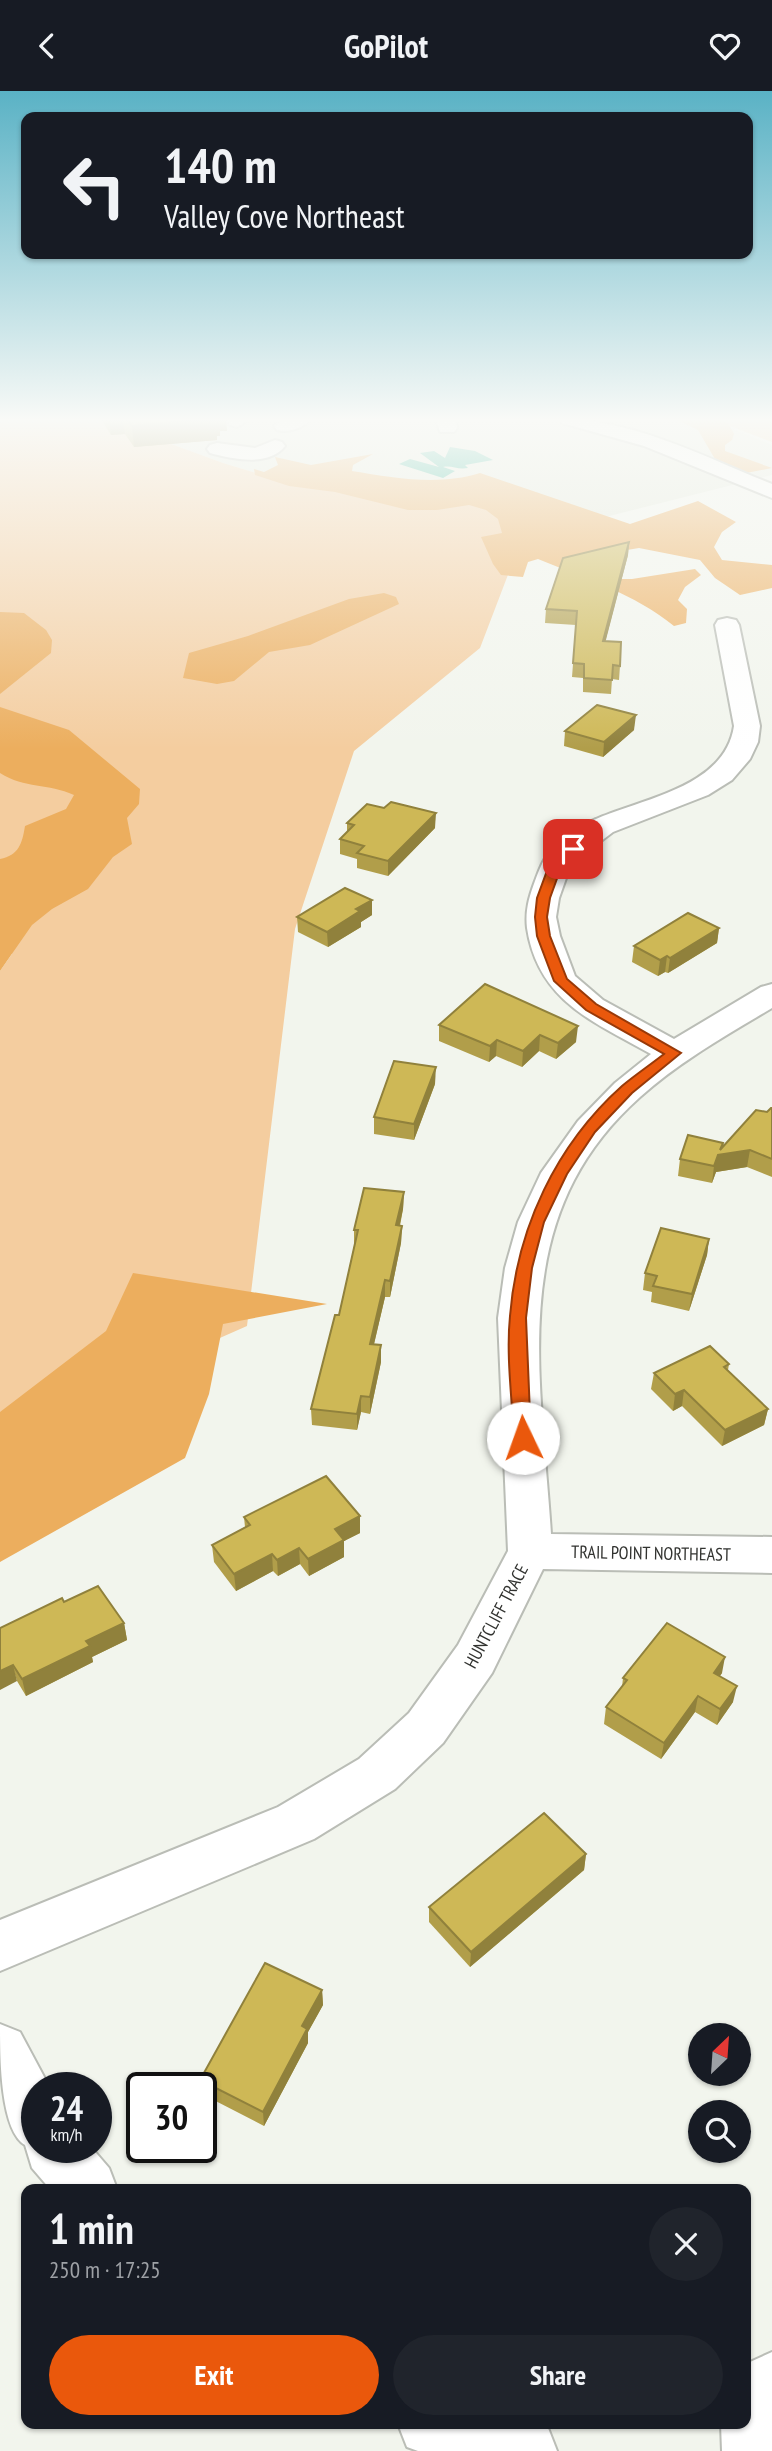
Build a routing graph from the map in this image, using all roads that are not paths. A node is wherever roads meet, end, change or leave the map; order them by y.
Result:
1 (727, 625) dead end
2 (772, 994) edge
3 (674, 1053) junction
4 (530, 1551) junction
5 (772, 1555) edge
6 (0, 1947) edge
7 (0, 2052) edge
8 (21, 2091) edge
9 (66, 2163) edge
10 (84, 2184) edge
11 (772, 2383) edge
12 (444, 2429) edge
13 (525, 2451) edge
14 (754, 2451) edge

1 - 3 street
2 - 3 street, HUNTCLIFF TRACE
3 - 4 street, HUNTCLIFF TRACE
4 - 5 street, TRAIL POINT NORTHEAST
4 - 6 street, HUNTCLIFF TRACE
7 - 8 street
9 - 10 street
11 - 14 street
12 - 13 street

